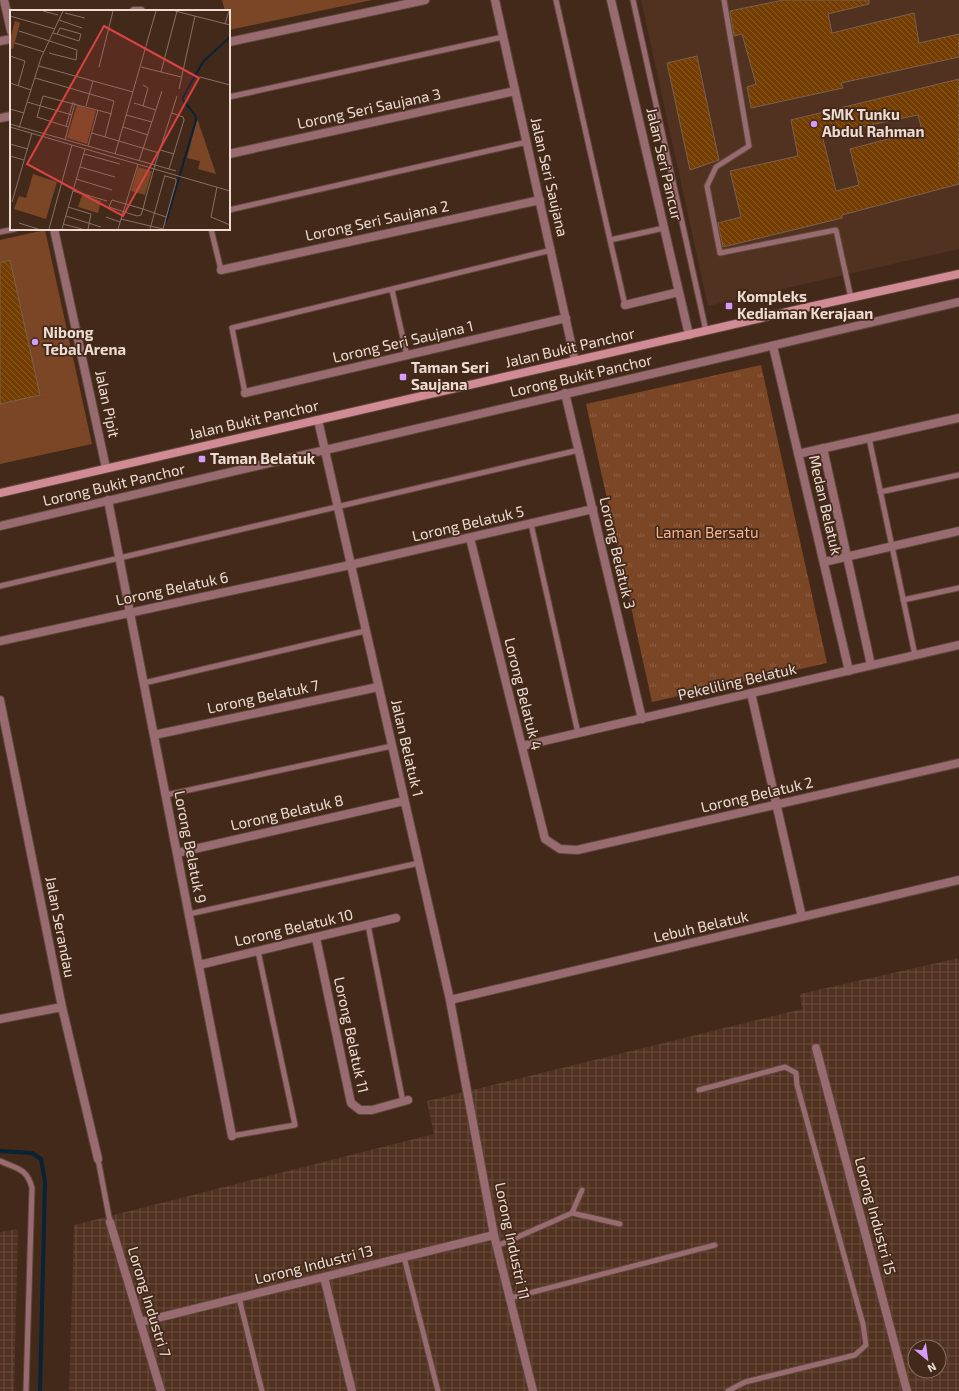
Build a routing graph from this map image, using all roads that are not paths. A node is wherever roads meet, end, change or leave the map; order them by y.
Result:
1 (4, 0) edge
2 (423, 0) edge
3 (495, 0) edge
4 (556, 0) edge
5 (611, 0) edge
6 (633, 0) edge
7 (724, 0) edge
8 (10, 27) edge
9 (503, 37) junction
10 (10, 39) edge
11 (0, 41) edge
12 (230, 42) edge
13 (515, 91) junction
14 (230, 97) edge
15 (10, 116) edge
16 (0, 118) edge
17 (527, 142) junction
18 (230, 154) edge
19 (540, 200) junction
20 (230, 210) edge
21 (664, 228) junction
22 (10, 230) edge
23 (54, 230) edge
24 (211, 230) edge
25 (0, 232) edge
26 (610, 240) junction
27 (552, 250) junction
28 (221, 270) joint
29 (959, 274) edge
30 (392, 290) junction
31 (679, 292) junction
32 (851, 298) junction
33 (959, 302) edge
34 (625, 305) joint
35 (566, 318) junction
36 (706, 331) junction
37 (689, 335) junction
38 (773, 346) junction
39 (407, 356) junction
40 (575, 361) junction
41 (245, 393) joint
42 (566, 394) junction
43 (959, 418) edge
44 (318, 420) junction
45 (869, 438) junction
46 (823, 448) junction
47 (324, 450) junction
48 (579, 450) junction
49 (798, 454) junction
50 (106, 468) junction
51 (959, 475) edge
52 (880, 492) junction
53 (0, 493) edge
54 (108, 500) junction
55 (337, 507) junction
56 (593, 509) junction
57 (531, 524) junction
58 (0, 526) edge
59 (959, 531) edge
60 (470, 538) junction
61 (892, 546) junction
62 (847, 556) junction
63 (120, 558) junction
64 (824, 562) junction
65 (350, 565) junction
66 (0, 586) edge
67 (959, 588) edge
68 (903, 600) junction
69 (130, 613) junction
70 (365, 631) junction
71 (0, 641) edge
72 (959, 645) edge
73 (915, 655) junction
74 (871, 665) junction
75 (849, 670) junction
76 (144, 684) junction
77 (378, 687) junction
78 (751, 693) junction
79 (0, 700) edge
80 (642, 719) junction
81 (578, 733) junction
82 (154, 735) junction
83 (392, 746) junction
84 (522, 746) junction
85 (959, 763) edge
86 (166, 795) junction
87 (404, 801) junction
88 (776, 805) junction
89 (560, 849) joint
90 (177, 853) junction
91 (418, 863) junction
92 (959, 880) edge
93 (189, 914) junction
94 (802, 917) junction
95 (396, 918) dead end
96 (368, 925) junction
97 (316, 938) junction
98 (258, 951) junction
99 (199, 965) junction
100 (450, 1000) junction
101 (62, 1007) junction
102 (0, 1019) edge
103 (816, 1048) dead end
104 (466, 1082) joint
105 (699, 1090) dead end
106 (406, 1101) joint
107 (232, 1136) joint
108 (98, 1159) joint
109 (0, 1161) edge
110 (582, 1190) dead end
111 (572, 1213) junction
112 (110, 1222) joint
113 (620, 1224) dead end
114 (494, 1235) junction
115 (715, 1245) dead end
116 (497, 1246) junction
117 (404, 1257) junction
118 (324, 1277) junction
119 (239, 1298) junction
120 (510, 1298) junction
121 (141, 1322) junction
122 (26, 1391) edge
123 (161, 1391) edge
124 (262, 1391) edge
125 (352, 1391) edge
126 (438, 1391) edge
127 (533, 1391) edge
128 (728, 1391) edge
129 (907, 1391) edge

1 - 8 street
2 - 12 street
3 - 9 street, Jalan Seri Saujana
4 - 26 lane
5 - 21 street, Jalan Seri Pancur
6 - 36 lane
7 - 32 lane
9 - 13 street, Jalan Seri Saujana
9 - 14 lane
10 - 11 street
13 - 17 street, Jalan Seri Saujana
13 - 18 street, Lorong Seri Saujana 3
15 - 16 street
17 - 19 street, Jalan Seri Saujana
17 - 20 lane
19 - 27 street, Jalan Seri Saujana
19 - 28 street, Lorong Seri Saujana 2
21 - 26 lane
21 - 31 street, Jalan Seri Pancur
22 - 25 lane
23 - 50 street, Jalan Pipit
24 - 28 lane
26 - 34 lane
27 - 30 lane
27 - 35 street, Jalan Seri Saujana
29 - 32 main road, Jalan Bukit Panchor
30 - 39 lane
30 - 41 lane
31 - 34 street
31 - 37 street, Jalan Seri Pancur
32 - 36 main road, Jalan Bukit Panchor
33 - 38 street, Lorong Bukit Panchor
35 - 39 street, Lorong Seri Saujana 1
35 - 40 street, Jalan Seri Saujana
36 - 37 main road, Jalan Bukit Panchor
37 - 40 main road, Jalan Bukit Panchor
38 - 42 street, Lorong Bukit Panchor
38 - 49 street, Medan Belatuk
39 - 41 street, Lorong Seri Saujana 1
40 - 44 main road, Jalan Bukit Panchor
42 - 47 street, Lorong Bukit Panchor
42 - 48 street, Lorong Belatuk 3
43 - 45 street
44 - 47 street, Jalan Belatuk 1
44 - 50 main road, Jalan Bukit Panchor
45 - 46 street
45 - 52 lane
46 - 49 street
46 - 62 street, Medan Belatuk
47 - 54 street, Lorong Bukit Panchor
47 - 55 street, Jalan Belatuk 1
48 - 55 lane
48 - 56 street, Lorong Belatuk 3
49 - 64 street, Medan Belatuk
50 - 53 main road, Jalan Bukit Panchor
51 - 52 lane
52 - 61 lane
54 - 58 street, Lorong Bukit Panchor
54 - 63 street, Lorong Belatuk 9
55 - 63 lane
55 - 65 street, Jalan Belatuk 1
56 - 57 street, Lorong Belatuk 5
56 - 80 street, Lorong Belatuk 3
57 - 60 street, Lorong Belatuk 5
57 - 81 lane
59 - 61 street
60 - 65 street, Lorong Belatuk 5
60 - 84 street, Lorong Belatuk 4
61 - 62 street
61 - 68 lane
62 - 64 street
62 - 74 street, Medan Belatuk
63 - 66 lane
63 - 69 street, Lorong Belatuk 9
64 - 75 street, Medan Belatuk
65 - 69 street, Lorong Belatuk 6
65 - 70 street, Jalan Belatuk 1
67 - 68 lane
68 - 73 lane
69 - 71 street, Lorong Belatuk 6
69 - 76 street, Lorong Belatuk 9
70 - 76 lane
70 - 77 street, Jalan Belatuk 1
72 - 73 street, Pekeliling Belatuk
73 - 74 street, Pekeliling Belatuk
74 - 75 street, Pekeliling Belatuk
75 - 78 street, Pekeliling Belatuk
76 - 82 street, Lorong Belatuk 9
77 - 82 street, Lorong Belatuk 7
77 - 83 street, Jalan Belatuk 1
78 - 80 street, Pekeliling Belatuk
78 - 88 street
79 - 101 street, Jalan Serandau
80 - 81 street, Pekeliling Belatuk
81 - 84 street, Pekeliling Belatuk
82 - 86 street, Lorong Belatuk 9
83 - 86 lane
83 - 87 street, Jalan Belatuk 1
84 - 89 street, Lorong Belatuk 4
85 - 88 street, Lorong Belatuk 2
86 - 90 street, Lorong Belatuk 9
87 - 90 street, Lorong Belatuk 8
87 - 91 street, Jalan Belatuk 1
88 - 89 street, Lorong Belatuk 2
88 - 94 street
90 - 93 street, Lorong Belatuk 9
91 - 93 lane
91 - 100 street, Jalan Belatuk 1
92 - 94 street, Lebuh Belatuk
93 - 99 street, Lorong Belatuk 9
94 - 100 street, Lebuh Belatuk
95 - 96 street, Lorong Belatuk 10
96 - 97 street, Lorong Belatuk 10
96 - 106 lane
97 - 98 street, Lorong Belatuk 10
97 - 106 street, Lorong Belatuk 11
98 - 99 street, Lorong Belatuk 10
98 - 107 lane, Lorong Belatuk 9
99 - 107 street, Lorong Belatuk 9
100 - 104 street, Jalan Belatuk 1
101 - 102 street
101 - 108 street, Jalan Serandau
103 - 129 street, Lorong Industri 15
104 - 114 street, Lorong Industri 11
105 - 128 lane
108 - 112 lane
109 - 122 lane
110 - 111 lane
111 - 113 lane
111 - 116 lane
112 - 121 street, Lorong Industri 7
114 - 116 street, Lorong Industri 11
114 - 117 street, Lorong Industri 13
115 - 120 lane
116 - 120 street, Lorong Industri 11
117 - 118 street, Lorong Industri 13
117 - 126 lane
118 - 119 street, Lorong Industri 13
118 - 125 street
119 - 121 street, Lorong Industri 13
119 - 124 lane
120 - 127 street, Lorong Industri 11
121 - 123 street, Lorong Industri 7

